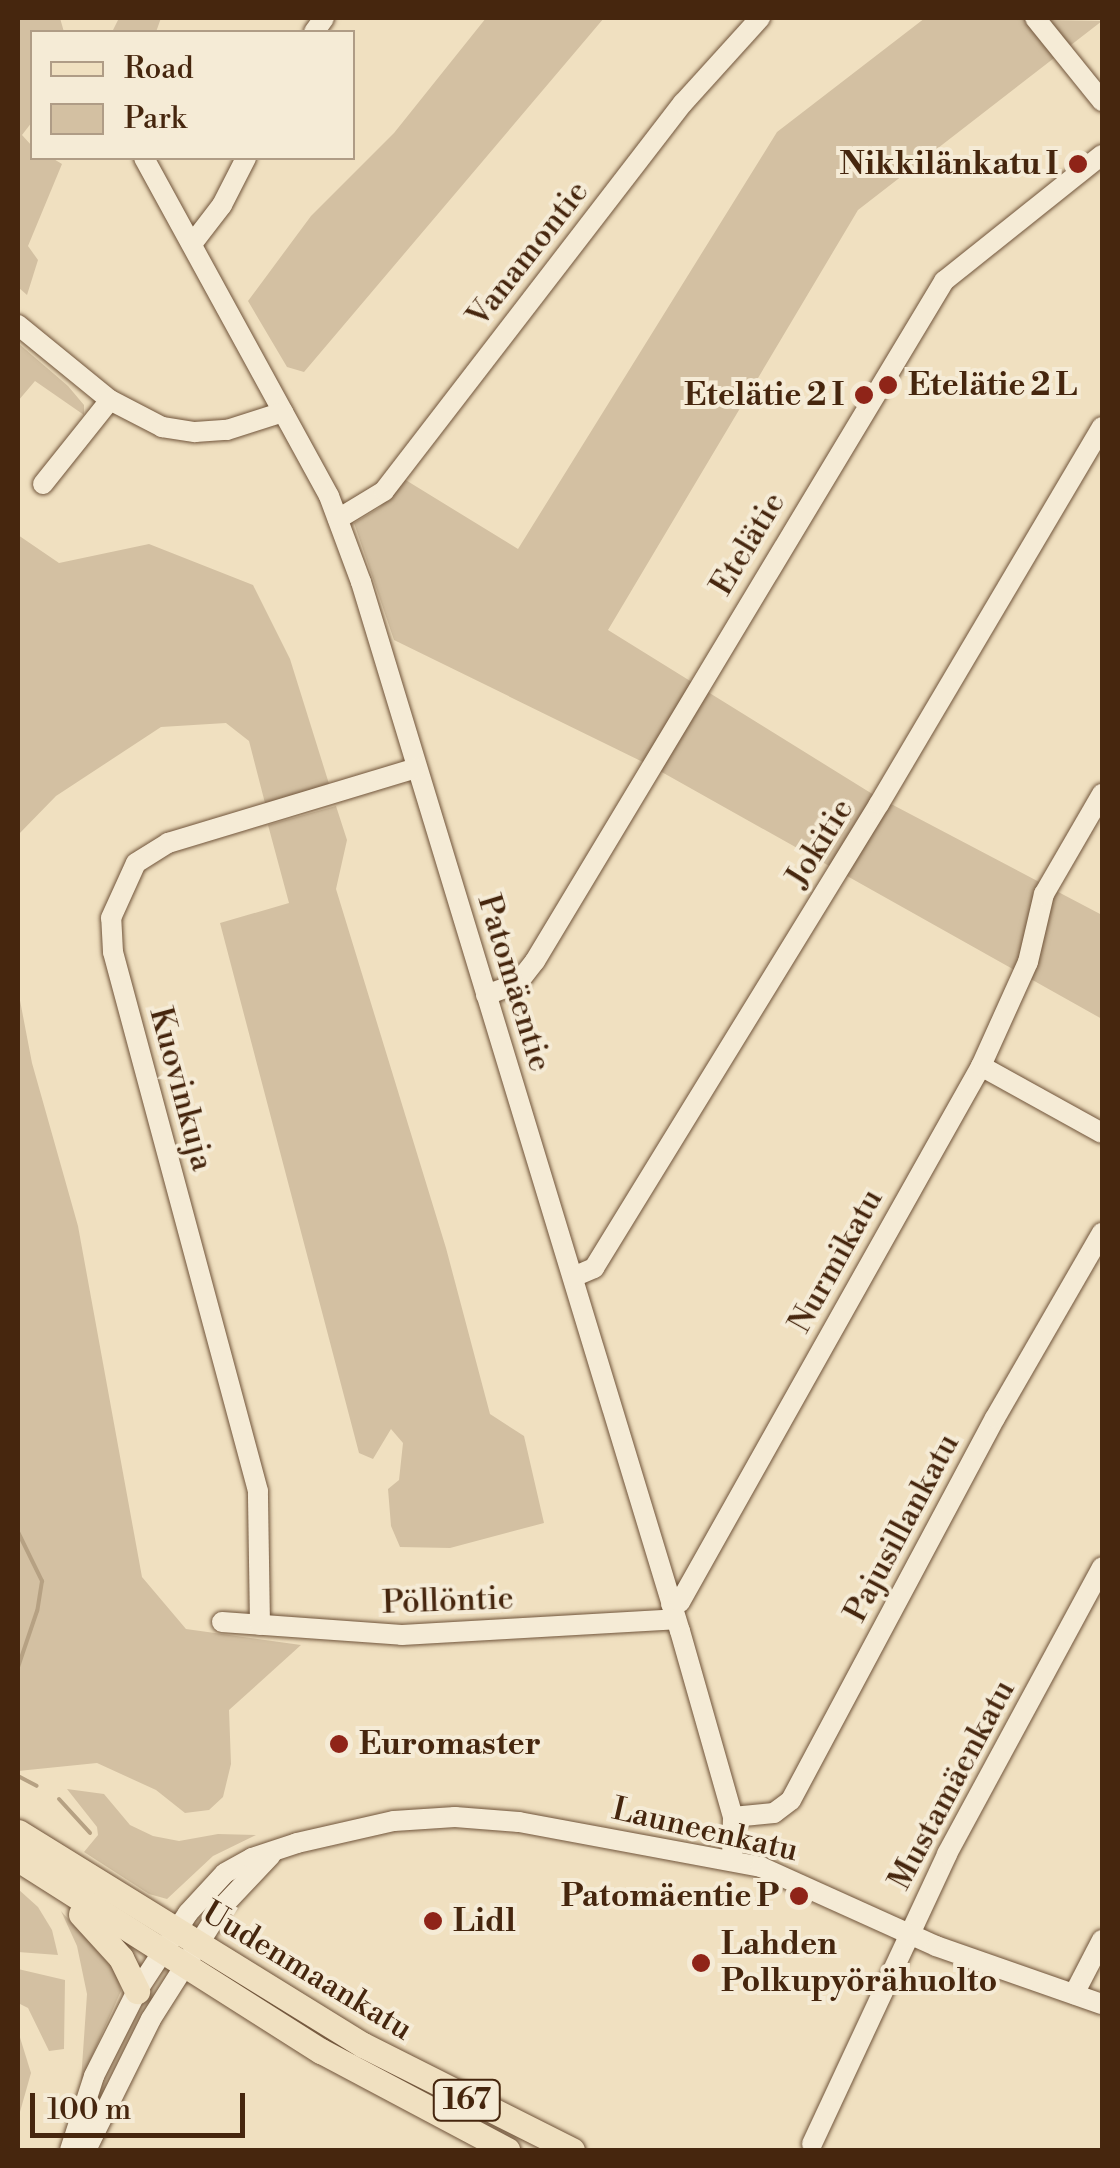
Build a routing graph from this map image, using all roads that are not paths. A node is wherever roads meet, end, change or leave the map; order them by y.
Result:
1 (760, 18) edge
2 (1034, 18) edge
3 (1102, 101) edge
4 (1102, 155) edge
5 (145, 160) edge
6 (245, 160) edge
7 (192, 244) junction
8 (18, 325) edge
9 (110, 400) junction
10 (283, 412) junction
11 (1102, 427) edge
12 (43, 484) dead end
13 (338, 519) junction
14 (416, 768) junction
15 (1102, 794) edge
16 (486, 994) junction
17 (981, 1066) junction
18 (1102, 1132) edge
19 (1102, 1233) edge
20 (573, 1277) junction
21 (1102, 1568) edge
22 (673, 1611) junction
23 (222, 1622) dead end
24 (260, 1625) junction
25 (733, 1817) junction
26 (18, 1832) edge
27 (276, 1850) junction
28 (18, 1859) edge
29 (732, 1861) junction
30 (46, 1879) junction
31 (176, 1930) junction
32 (909, 1932) junction
33 (1102, 1940) edge
34 (200, 1945) junction
35 (162, 1952) junction
36 (187, 1968) junction
37 (136, 1991) junction
38 (1074, 1994) junction
39 (1102, 2004) edge
40 (815, 2145) edge
41 (70, 2150) edge
42 (86, 2150) edge
43 (507, 2150) edge
44 (572, 2150) edge

1 - 13 street, Vanamontie
2 - 3 street
4 - 16 street, Etelätie
5 - 7 street, Patomäentie
6 - 7 street
7 - 10 street, Patomäentie
8 - 9 street
9 - 10 street
9 - 12 street
10 - 13 street, Patomäentie
11 - 20 street, Jokitie
13 - 14 street, Patomäentie
14 - 16 street, Patomäentie
14 - 24 street, Kuovinkuja
15 - 17 street, Nurmikatu
16 - 20 street, Patomäentie
17 - 18 street
17 - 22 street, Nurmikatu
19 - 25 street, Pajusillankatu
20 - 22 street, Patomäentie
21 - 32 street, Mustamäenkatu
22 - 24 street, Pöllöntie
22 - 25 street, Patomäentie
23 - 24 street, Pöllöntie
25 - 29 street, Patomäentie
26 - 31 main road, Uudenmaankatu / 167
27 - 29 street, Launeenkatu
27 - 31 street, Launeenkatu
27 - 34 street
28 - 30 main road, Uudenmaankatu / 167
29 - 32 street, Launeenkatu
30 - 35 main road, Uudenmaankatu / 167
30 - 37 main road
31 - 34 main road, Uudenmaankatu / 167
31 - 35 street, Launeenkatu
32 - 38 street, Launeenkatu
32 - 40 street, Mustamäenkatu
33 - 38 street
34 - 36 street
34 - 44 main road, Uudenmaankatu / 167
35 - 36 main road, Uudenmaankatu / 167
35 - 37 street, Launeenkatu
36 - 42 street
36 - 43 main road, Uudenmaankatu / 167
37 - 41 street, Launeenkatu
38 - 39 street, Launeenkatu

